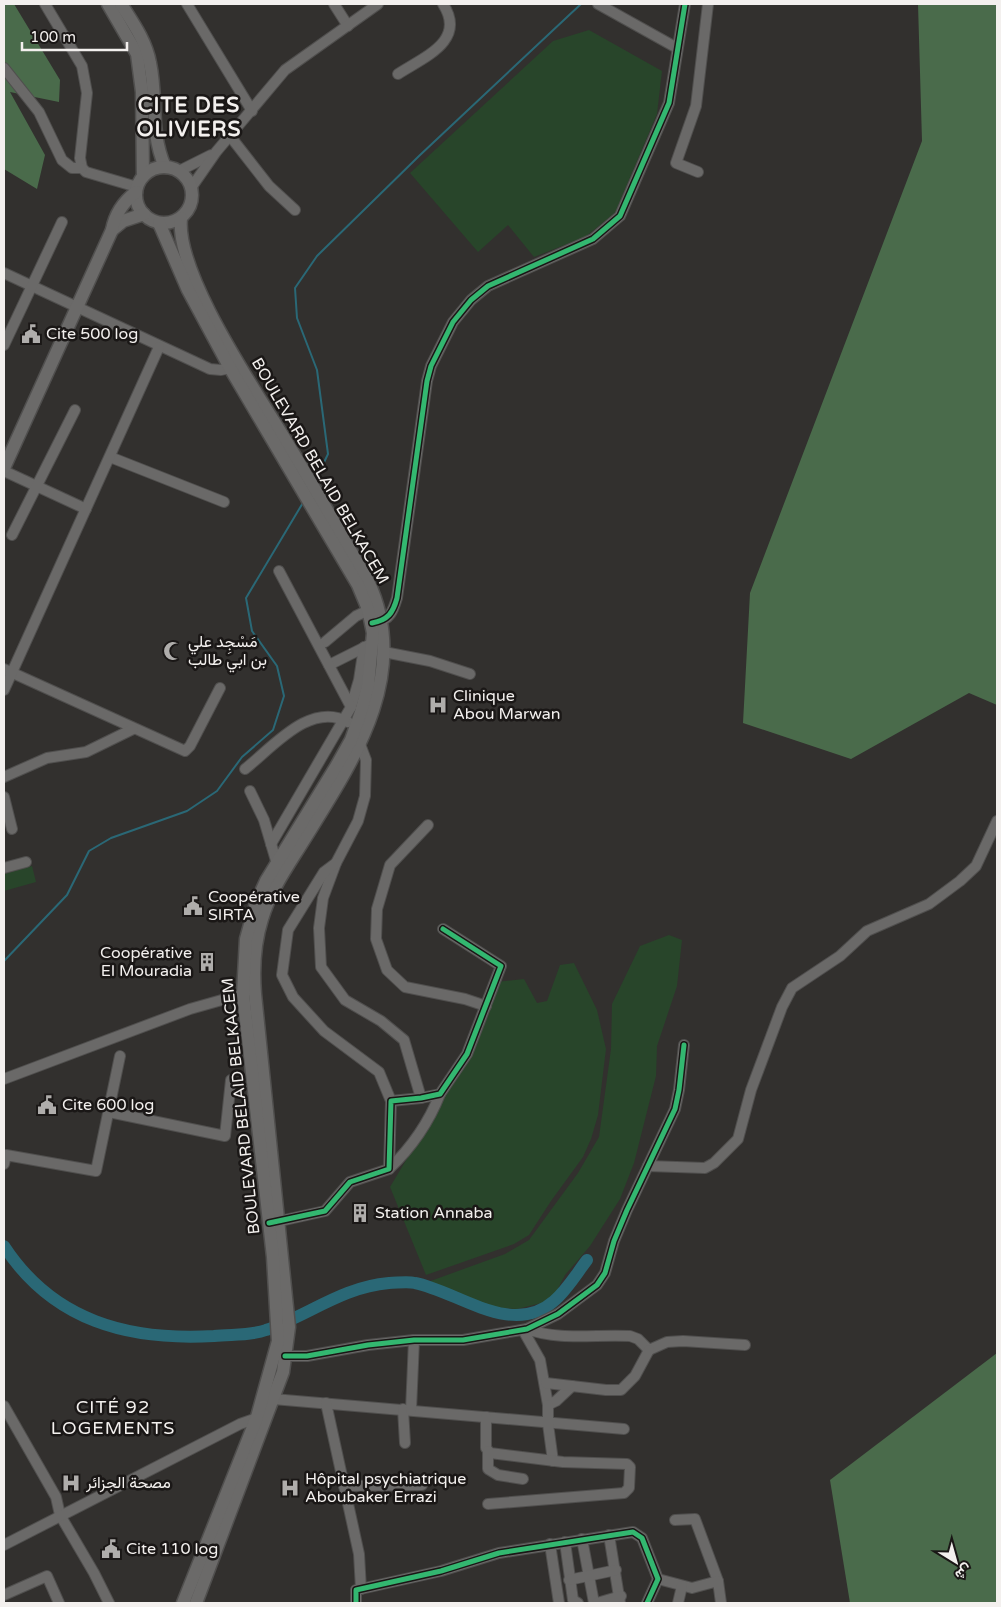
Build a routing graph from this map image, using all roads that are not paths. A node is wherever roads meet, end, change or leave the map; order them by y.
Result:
1 (45, 4) edge
2 (108, 4) edge
3 (122, 4) edge
4 (186, 4) edge
5 (334, 4) edge
6 (378, 4) edge
7 (443, 4) edge
8 (685, 4) edge
9 (708, 4) edge
10 (599, 5) edge
11 (348, 26) junction
12 (677, 48) junction
13 (4, 68) edge
14 (398, 74) dead end
15 (252, 111) junction
16 (230, 136) junction
17 (216, 152) junction
18 (165, 167) junction
19 (82, 168) junction
20 (179, 171) junction
21 (698, 172) dead end
22 (139, 185) junction
23 (192, 188) junction
24 (295, 210) dead end
25 (144, 214) junction
26 (181, 218) junction
27 (62, 222) dead end
28 (159, 223) junction
29 (112, 230) junction
30 (4, 273) edge
31 (31, 286) junction
32 (76, 305) junction
33 (4, 345) edge
34 (160, 347) junction
35 (230, 368) junction
36 (75, 410) dead end
37 (110, 457) junction
38 (4, 470) edge
39 (303, 479) junction
40 (37, 486) junction
41 (224, 502) dead end
42 (86, 509) junction
43 (12, 535) dead end
44 (279, 571) dead end
45 (373, 608) junction
46 (377, 622) junction
47 (325, 642) dead end
48 (368, 645) junction
49 (384, 652) junction
50 (330, 665) junction
51 (8, 671) edge
52 (470, 674) dead end
53 (220, 688) dead end
54 (4, 690) edge
55 (351, 707) junction
56 (343, 719) junction
57 (356, 726) junction
58 (133, 729) junction
59 (360, 744) junction
60 (246, 769) dead end
61 (4, 777) edge
62 (250, 791) dead end
63 (4, 797) edge
64 (997, 821) edge
65 (428, 825) dead end
66 (12, 829) dead end
67 (271, 844) junction
68 (26, 862) dead end
69 (336, 863) junction
70 (277, 864) junction
71 (4, 868) edge
72 (443, 929) dead end
73 (244, 994) junction
74 (486, 1006) junction
75 (684, 1045) dead end
76 (120, 1056) dead end
77 (4, 1079) edge
78 (231, 1080) dead end
79 (440, 1094) junction
80 (421, 1098) junction
81 (391, 1101) junction
82 (109, 1112) junction
83 (4, 1164) edge
84 (648, 1166) junction
85 (389, 1169) junction
86 (274, 1223) junction
87 (285, 1322) junction
88 (525, 1330) junction
89 (414, 1340) junction
90 (745, 1345) dead end
91 (649, 1350) junction
92 (285, 1356) junction
93 (546, 1383) junction
94 (572, 1386) junction
95 (274, 1399) junction
96 (326, 1403) junction
97 (548, 1405) junction
98 (4, 1406) edge
99 (407, 1410) junction
100 (262, 1417) junction
101 (486, 1417) junction
102 (548, 1424) junction
103 (624, 1429) dead end
104 (406, 1443) dead end
105 (488, 1451) junction
106 (553, 1461) junction
107 (523, 1478) dead end
108 (422, 1485) dead end
109 (344, 1486) junction
110 (488, 1504) dead end
111 (60, 1515) junction
112 (675, 1520) dead end
113 (609, 1535) junction
114 (582, 1539) junction
115 (565, 1542) junction
116 (4, 1544) edge
117 (550, 1544) junction
118 (616, 1570) junction
119 (589, 1576) junction
120 (658, 1579) junction
121 (569, 1580) junction
122 (718, 1581) junction
123 (682, 1586) junction
124 (361, 1589) junction
125 (4, 1595) edge
126 (620, 1600) edge
127 (59, 1603) edge
128 (109, 1603) edge
129 (183, 1603) edge
130 (196, 1603) edge
131 (356, 1603) edge
132 (559, 1603) edge
133 (578, 1603) edge
134 (596, 1603) edge
135 (647, 1603) edge
136 (678, 1603) edge
137 (721, 1603) edge

1 - 19 street
2 - 22 main road
3 - 18 main road
4 - 15 street
5 - 11 street
6 - 11 street
7 - 14 street
8 - 12 street
9 - 21 street
10 - 12 street
11 - 15 street
12 - 46 street
13 - 19 street
15 - 16 street
16 - 17 street
16 - 24 street
17 - 20 street
17 - 23 street
18 - 20 main road
18 - 22 main road
19 - 22 street
20 - 23 main road
22 - 25 main road
22 - 29 main road
23 - 26 main road
25 - 28 main road
25 - 29 main road
26 - 28 main road
26 - 39 main road, BOULEVARD BELAID BELKACEM
27 - 31 street
28 - 35 main road, BOULEVARD BELAID BELKACEM
29 - 32 main road
30 - 31 street
31 - 32 street
31 - 33 street
32 - 34 street
32 - 38 main road
34 - 35 street
34 - 37 street
35 - 39 main road, BOULEVARD BELAID BELKACEM
36 - 40 street
37 - 41 street
37 - 42 street
38 - 40 street
39 - 45 main road, BOULEVARD BELAID BELKACEM
40 - 42 street
40 - 43 street
42 - 51 street
44 - 50 street
45 - 46 main road, BOULEVARD BELAID BELKACEM
45 - 47 street
46 - 48 main road, BOULEVARD BELAID BELKACEM
46 - 49 main road, BOULEVARD BELAID BELKACEM
48 - 50 street
48 - 55 street
48 - 57 main road, BOULEVARD BELAID BELKACEM
49 - 52 street
49 - 59 main road, BOULEVARD BELAID BELKACEM
50 - 55 street
51 - 54 street
51 - 58 street
53 - 58 street
55 - 56 street
56 - 57 street
56 - 60 street
56 - 67 street
57 - 70 main road, BOULEVARD BELAID BELKACEM
58 - 61 street
59 - 69 street
59 - 86 main road, BOULEVARD BELAID BELKACEM
62 - 67 street
63 - 66 street
64 - 84 street
65 - 74 street
67 - 70 street
68 - 71 street
69 - 80 street
69 - 81 street
70 - 73 main road, BOULEVARD BELAID BELKACEM
72 - 74 street
73 - 77 street
73 - 86 main road, BOULEVARD BELAID BELKACEM
74 - 79 street
75 - 84 street
76 - 82 street
78 - 82 street
79 - 80 street
79 - 85 street
80 - 81 street
81 - 85 street
82 - 83 street
84 - 88 street
85 - 86 street
86 - 87 main road, BOULEVARD BELAID BELKACEM
87 - 92 main road, BOULEVARD BELAID BELKACEM
87 - 100 main road, BOULEVARD BELAID BELKACEM
88 - 89 street
88 - 91 street
88 - 93 street
89 - 92 street
89 - 99 street
90 - 91 street
91 - 94 street
92 - 95 main road, BOULEVARD BELAID BELKACEM
93 - 94 street
93 - 97 street
94 - 97 street
95 - 96 street
95 - 100 main road, BOULEVARD BELAID BELKACEM
96 - 99 street
96 - 109 street
97 - 102 street
98 - 111 street
99 - 101 street
99 - 104 street
100 - 111 street
100 - 129 main road, BOULEVARD BELAID BELKACEM
100 - 130 main road, BOULEVARD BELAID BELKACEM
101 - 102 street
101 - 105 street
102 - 103 street
102 - 106 street
105 - 106 street
105 - 107 street
106 - 110 street
108 - 109 street
109 - 124 street
111 - 116 street
111 - 128 street
112 - 122 street
113 - 114 street
113 - 118 street
113 - 120 street
114 - 115 street
114 - 119 street
115 - 117 street
115 - 121 street
117 - 124 street
117 - 132 street
118 - 119 street
118 - 126 street
119 - 121 street
119 - 134 street
120 - 123 street
120 - 135 street
121 - 133 street
122 - 123 street
122 - 137 street
123 - 136 street
124 - 131 street
125 - 127 street
126 - 134 street

